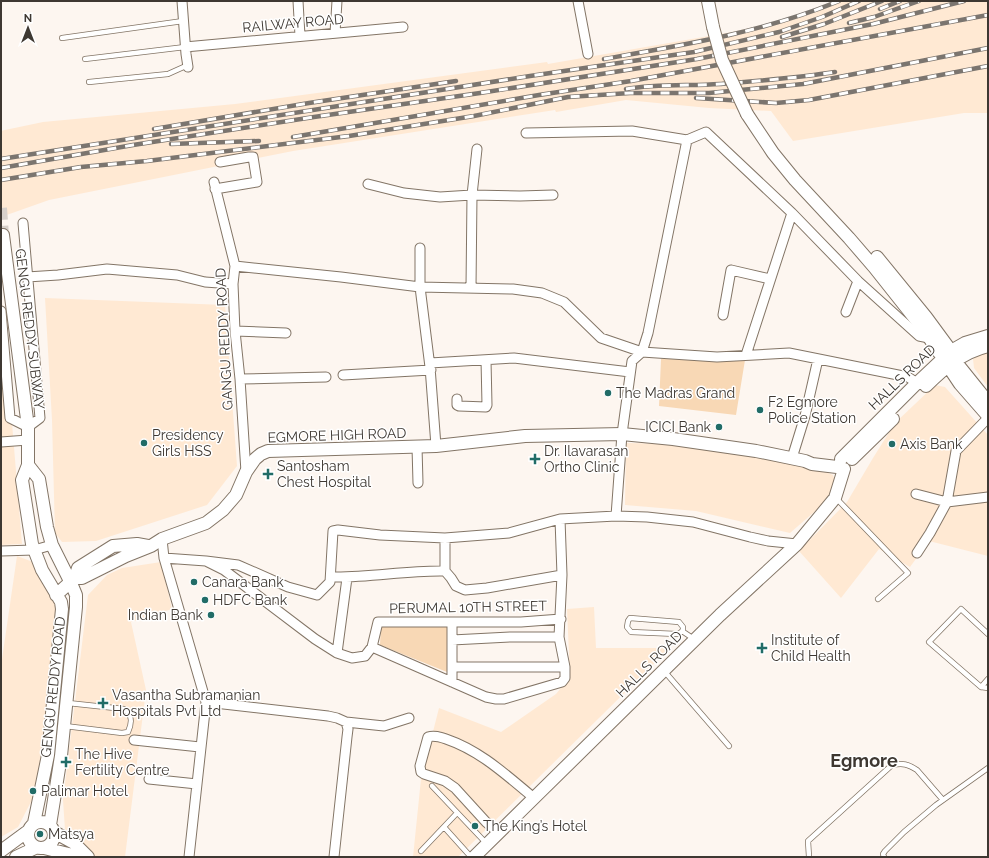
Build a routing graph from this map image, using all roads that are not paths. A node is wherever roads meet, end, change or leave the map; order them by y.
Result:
1 (182, 1) edge
2 (298, 1) edge
3 (337, 1) edge
4 (578, 1) edge
5 (708, 1) edge
6 (716, 1) edge
7 (183, 21) junction
8 (716, 26) junction
9 (403, 27) dead end
10 (335, 33) junction
11 (300, 36) junction
12 (62, 38) dead end
13 (185, 47) junction
14 (588, 54) dead end
15 (85, 59) dead end
16 (188, 66) joint
17 (89, 82) dead end
18 (751, 112) junction
19 (526, 133) dead end
20 (687, 140) junction
21 (476, 149) dead end
22 (220, 162) dead end
23 (368, 184) dead end
24 (472, 195) junction
25 (553, 195) dead end
26 (792, 213) junction
27 (23, 223) dead end
28 (3, 235) dead end
29 (420, 248) dead end
30 (235, 266) junction
31 (27, 277) junction
32 (770, 279) junction
33 (858, 282) junction
34 (233, 284) junction
35 (420, 287) junction
36 (471, 288) junction
37 (1, 311) edge
38 (846, 312) dead end
39 (723, 315) dead end
40 (235, 331) junction
41 (286, 333) dead end
42 (988, 336) edge
43 (932, 342) junction
44 (988, 346) edge
45 (642, 352) junction
46 (746, 355) junction
47 (818, 359) junction
48 (486, 360) junction
49 (946, 361) junction
50 (430, 366) junction
51 (630, 372) junction
52 (342, 375) dead end
53 (326, 377) dead end
54 (240, 379) junction
55 (917, 383) junction
56 (457, 399) dead end
57 (988, 402) edge
58 (988, 417) edge
59 (28, 427) junction
60 (622, 434) junction
61 (28, 440) junction
62 (1, 442) edge
63 (436, 446) junction
64 (417, 447) junction
65 (792, 458) junction
66 (28, 465) junction
67 (841, 465) junction
68 (246, 472) junction
69 (418, 484) dead end
70 (837, 493) junction
71 (916, 494) dead end
72 (988, 497) edge
73 (947, 502) junction
74 (616, 516) junction
75 (560, 519) junction
76 (445, 538) junction
77 (162, 539) junction
78 (797, 544) junction
79 (52, 546) junction
80 (34, 550) junction
81 (1, 551) edge
82 (917, 553) dead end
83 (164, 558) junction
84 (206, 561) junction
85 (445, 571) junction
86 (562, 575) junction
87 (331, 577) junction
88 (347, 578) junction
89 (74, 580) junction
90 (56, 596) junction
91 (878, 599) dead end
92 (561, 619) junction
93 (452, 622) junction
94 (682, 631) junction
95 (988, 634) edge
96 (559, 638) junction
97 (452, 640) junction
98 (695, 640) junction
99 (372, 647) junction
100 (337, 653) junction
101 (452, 667) junction
102 (565, 668) junction
103 (663, 671) junction
104 (988, 679) edge
105 (452, 682) junction
106 (981, 687) junction
107 (988, 688) edge
108 (206, 702) junction
109 (66, 703) junction
110 (408, 718) dead end
111 (346, 722) junction
112 (64, 726) junction
113 (134, 740) dead end
114 (730, 746) dead end
115 (200, 747) junction
116 (988, 768) edge
117 (149, 779) dead end
118 (197, 784) junction
119 (432, 786) dead end
120 (534, 798) junction
121 (942, 800) junction
122 (457, 813) junction
123 (31, 827) junction
124 (444, 827) junction
125 (52, 829) junction
126 (499, 833) junction
127 (487, 844) junction
128 (40, 848) junction
129 (1, 851) edge
130 (421, 851) dead end
131 (16, 857) edge
132 (81, 857) edge
133 (88, 857) edge
134 (189, 857) edge
135 (334, 857) edge
136 (471, 857) edge
137 (474, 857) edge
138 (809, 857) edge
139 (884, 857) edge

1 - 7 street
2 - 11 street
3 - 10 street
4 - 14 street
5 - 8 main road
6 - 8 main road
7 - 12 lane
7 - 13 street
8 - 18 main road, bridge
9 - 10 street, RAILWAY ROAD
10 - 11 street, RAILWAY ROAD
11 - 13 street, RAILWAY ROAD
13 - 15 lane
13 - 16 street
16 - 17 lane
18 - 43 main road
18 - 49 main road
19 - 20 street
20 - 26 street
20 - 45 street
21 - 24 street
22 - 30 street, GANGU REDDY ROAD
23 - 24 street
24 - 25 street
24 - 36 street
26 - 32 street
26 - 33 street
27 - 31 street
28 - 59 main road, GENGU REDDY SUBWAY
29 - 35 street
30 - 34 street, GANGU REDDY ROAD
30 - 35 street
31 - 34 street
31 - 59 street
32 - 39 street
32 - 46 street
33 - 38 street
33 - 43 street
34 - 40 street, GANGU REDDY ROAD
35 - 36 street
35 - 50 street
36 - 45 street
37 - 59 street
40 - 41 street
40 - 54 street, GANGU REDDY ROAD
42 - 49 main road
43 - 49 main road
44 - 49 main road
45 - 46 street
45 - 51 street
46 - 47 street
47 - 55 street
47 - 65 street
48 - 50 street
48 - 51 street
48 - 56 street
49 - 55 main road, HALLS ROAD
49 - 57 main road
49 - 58 main road
49 - 67 main road, HALLS ROAD
50 - 52 street
50 - 63 street
51 - 60 street
53 - 54 street
54 - 68 street, GANGU REDDY ROAD
55 - 67 main road, HALLS ROAD
58 - 73 street
59 - 61 main road, GENGU REDDY ROAD
60 - 63 main road, EGMORE HIGH ROAD
60 - 65 main road, EGMORE HIGH ROAD
60 - 74 street
61 - 62 street
61 - 66 main road, GENGU REDDY ROAD
63 - 64 main road, EGMORE HIGH ROAD
64 - 68 main road, EGMORE HIGH ROAD
64 - 69 street
65 - 67 main road, EGMORE HIGH ROAD
66 - 79 main road
66 - 80 main road, GENGU REDDY ROAD
67 - 70 main road
68 - 77 main road, EGMORE HIGH ROAD
70 - 78 main road, HALLS ROAD
70 - 91 lane
71 - 73 street
72 - 73 street
73 - 82 street
74 - 75 street
74 - 78 street
75 - 76 street
75 - 86 street
76 - 85 street
76 - 87 street
77 - 83 street
77 - 89 main road, EGMORE HIGH ROAD
78 - 98 main road, HALLS ROAD
79 - 80 street
79 - 89 main road
80 - 81 street
80 - 90 main road, GENGU REDDY ROAD
83 - 84 street
83 - 108 street
84 - 87 street
84 - 100 street
85 - 86 street
85 - 88 street
86 - 92 street
87 - 88 street
88 - 100 street
89 - 90 main road
89 - 109 main road, GENGU REDDY ROAD
90 - 123 main road, GENGU REDDY ROAD
92 - 93 street, PERUMAL 10TH STREET
92 - 96 street
93 - 97 street
93 - 99 street, PERUMAL 10TH STREET
94 - 94 lane
94 - 98 lane
95 - 106 lane
96 - 97 street
96 - 102 street
97 - 101 street
98 - 103 main road, HALLS ROAD
99 - 100 street
99 - 105 street
101 - 102 street
101 - 105 street
102 - 105 street
103 - 114 lane
103 - 120 main road, HALLS ROAD
104 - 106 lane
106 - 107 lane
108 - 111 street
108 - 115 street
109 - 112 main road, GENGU REDDY ROAD
109 - 112 lane
110 - 111 street
111 - 135 street
112 - 125 main road, GENGU REDDY ROAD
113 - 115 street
115 - 118 street
116 - 121 lane
117 - 118 street
118 - 134 street
119 - 122 lane
120 - 126 main road, HALLS ROAD
120 - 126 street
121 - 138 lane
121 - 139 lane
122 - 124 lane
122 - 127 lane
123 - 125 main road
123 - 128 main road
123 - 129 main road
124 - 130 lane
124 - 136 lane
125 - 128 main road
125 - 133 main road
126 - 127 main road, HALLS ROAD
127 - 137 main road, HALLS ROAD
128 - 131 main road
128 - 132 main road

